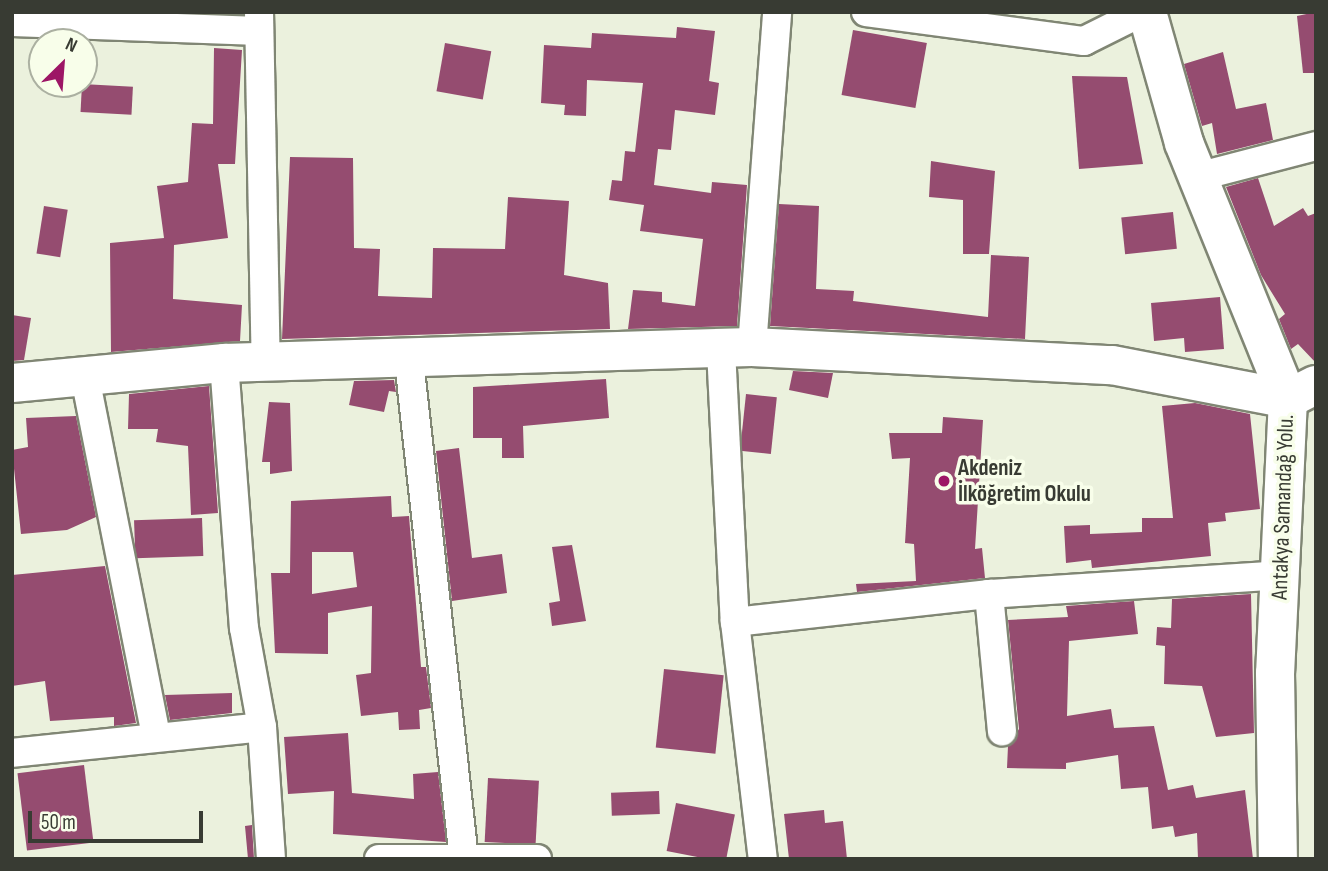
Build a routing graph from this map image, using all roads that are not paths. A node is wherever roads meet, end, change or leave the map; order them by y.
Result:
1 (777, 12) edge
2 (866, 12) edge
3 (1145, 12) edge
4 (259, 21) edge
5 (12, 22) edge
6 (1316, 146) edge
7 (1197, 177) junction
8 (736, 348) junction
9 (410, 360) junction
10 (266, 361) junction
11 (224, 363) junction
12 (85, 377) junction
13 (12, 383) edge
14 (1302, 392) edge
15 (1280, 575) junction
16 (989, 594) junction
17 (735, 622) junction
18 (262, 727) junction
19 (1002, 731) dead end
20 (156, 737) junction
21 (12, 753) edge
22 (464, 857) junction
23 (271, 859) edge
24 (379, 859) edge
25 (537, 859) edge
26 (763, 859) edge
27 (1278, 859) edge

1 - 8 street
2 - 3 street
3 - 7 street, Antakya Samandağ Yolu.
4 - 5 street
4 - 10 street
6 - 7 street
7 - 14 street, Antakya Samandağ Yolu.
8 - 9 street
8 - 14 street
8 - 17 street
9 - 10 street
9 - 22 street
10 - 11 street
11 - 12 street
11 - 18 street
12 - 13 street
12 - 20 street
14 - 15 street, Antakya Samandağ Yolu.
15 - 16 street
15 - 27 street, Antakya Samandağ Yolu.
16 - 17 street
16 - 19 street
17 - 26 street
18 - 20 street
18 - 23 street
20 - 21 street
22 - 24 street
22 - 25 street

